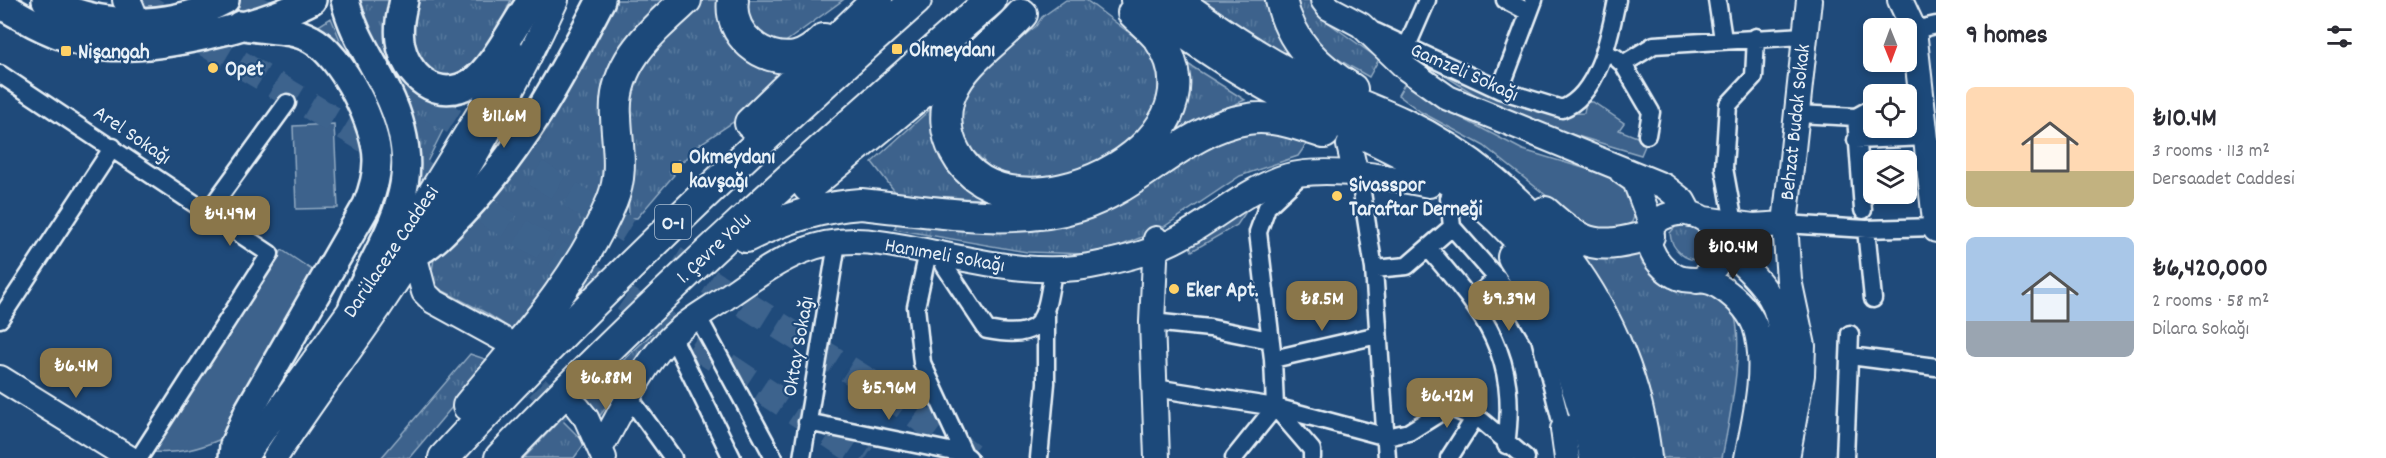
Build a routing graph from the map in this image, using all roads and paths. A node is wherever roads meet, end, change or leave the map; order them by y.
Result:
1 (46, 0) edge
2 (225, 0) edge
3 (312, 0) edge
4 (345, 0) edge
5 (404, 0) edge
6 (601, 0) edge
7 (686, 0) edge
8 (733, 0) edge
9 (869, 0) edge
10 (877, 0) edge
11 (916, 0) edge
12 (991, 0) edge
13 (1122, 0) edge
14 (1281, 0) edge
15 (1323, 0) edge
16 (1427, 0) edge
17 (1505, 0) edge
18 (1617, 0) edge
19 (1717, 0) edge
20 (1809, 0) edge
21 (1900, 0) edge
22 (0, 3) edge
23 (1154, 4) edge
24 (541, 5) edge
25 (129, 6) edge
26 (1531, 6) edge
27 (1030, 7) edge
28 (240, 25) junction
29 (1360, 25) junction
30 (1925, 27) edge
31 (1803, 36) junction
32 (1756, 37) junction
33 (1723, 39) junction
34 (1407, 46) junction
35 (1607, 50) junction
36 (1623, 64) junction
37 (1425, 68) junction
38 (1936, 77) edge
39 (3, 79) edge
40 (1500, 90) junction
41 (287, 103) dead end
42 (1922, 103) edge
43 (1863, 113) edge
44 (1798, 114) junction
45 (1856, 117) junction
46 (1402, 123) junction
47 (1647, 135) dead end
48 (1927, 137) junction
49 (1856, 140) junction
50 (113, 147) junction
51 (1345, 154) junction
52 (1608, 161) junction
53 (1302, 173) junction
54 (1499, 185) junction
55 (1439, 191) junction
56 (1863, 210) dead end
57 (208, 212) junction
58 (1697, 216) junction
59 (1785, 224) junction
60 (1452, 227) junction
61 (1936, 228) edge
62 (1866, 229) junction
63 (1650, 231) junction
64 (1733, 234) junction
65 (746, 237) junction
66 (837, 239) junction
67 (1155, 244) junction
68 (1428, 248) junction
69 (1508, 249) junction
70 (940, 251) junction
71 (414, 254) junction
72 (1054, 267) junction
73 (1374, 269) junction
74 (1498, 278) junction
75 (1697, 281) junction
76 (1472, 299) junction
77 (1873, 299) dead end
78 (654, 302) junction
79 (353, 306) junction
80 (380, 306) junction
81 (695, 313) junction
82 (1046, 314) junction
83 (0, 319) edge
84 (1152, 322) junction
85 (670, 332) junction
86 (1850, 334) dead end
87 (1378, 335) junction
88 (1270, 340) junction
89 (1851, 356) junction
90 (1273, 359) junction
91 (1936, 367) edge
92 (0, 378) edge
93 (1155, 388) junction
94 (480, 392) junction
95 (627, 394) junction
96 (1275, 407) junction
97 (573, 412) tunnel mouth
98 (1474, 419) junction
99 (807, 422) junction
100 (1576, 427) junction
101 (1387, 437) junction
102 (596, 451) edge
103 (1513, 452) edge
104 (967, 456) edge
105 (129, 458) edge
106 (138, 458) edge
107 (233, 458) edge
108 (244, 458) edge
109 (275, 458) edge
110 (425, 458) edge
111 (444, 458) edge
112 (500, 458) edge
113 (673, 458) edge
114 (732, 458) edge
115 (774, 458) edge
116 (802, 458) edge
117 (1039, 458) edge
118 (1157, 458) edge
119 (1234, 458) edge
120 (1312, 458) edge
121 (1387, 458) edge
122 (1449, 458) edge
123 (1568, 458) edge
124 (1595, 458) edge
125 (1615, 458) edge
126 (1646, 458) edge
127 (1747, 458) edge
128 (1766, 458) edge
129 (1787, 458) edge
130 (1845, 458) edge

1 - 25 main road
2 - 25 main road
3 - 28 main road
4 - 79 main road
5 - 24 main road
6 - 71 main road
7 - 94 highway
8 - 9 highway
10 - 94 highway
11 - 111 highway, O-1
12 - 78 highway, 1. Çevre Yolu / O-1
13 - 27 highway
14 - 46 highway
15 - 29 main road, Gamzeli Sokağı
16 - 34 street
17 - 26 street
18 - 35 street, Gamzeli Sokağı
19 - 33 street
20 - 31 main road, Behzat Budak Sokak
21 - 30 main road
22 - 28 main road
23 - 46 highway
23 - 51 highway
23 - 125 highway
24 - 71 main road, Darülaceze Caddesi
24 - 79 main road, Darülaceze Caddesi
26 - 40 street
27 - 65 highway
28 - 107 main road
29 - 34 street, Gamzeli Sokağı
29 - 37 main road
30 - 38 main road
30 - 42 main road
31 - 32 street
31 - 44 main road, Behzat Budak Sokak
32 - 33 street
32 - 64 street
33 - 36 street
34 - 37 street, Gamzeli Sokağı
35 - 36 street
35 - 40 street, Gamzeli Sokağı
36 - 47 street
37 - 40 street, Gamzeli Sokağı
37 - 52 main road
39 - 50 street, Arel Sokağı
41 - 57 street
42 - 48 main road
43 - 45 street
44 - 45 street
44 - 59 main road, Behzat Budak Sokak
45 - 49 street
46 - 54 highway
48 - 49 street
48 - 61 main road
49 - 56 street
50 - 57 street, Arel Sokağı
50 - 83 street
51 - 53 main road, Hanımeli Sokağı
51 - 55 highway
51 - 65 highway
51 - 67 main road, Hanımeli Sokağı
51 - 73 street
52 - 58 main road
52 - 63 main road
53 - 67 main road, Hanımeli Sokağı
53 - 88 street
54 - 63 highway
54 - 126 highway
55 - 60 street
55 - 69 highway
57 - 106 street, Arel Sokağı
58 - 63 main road
58 - 64 main road
59 - 62 street
59 - 64 main road
59 - 129 main road, Behzat Budak Sokak
60 - 68 street
60 - 74 street
61 - 62 street
62 - 77 street
63 - 75 main road
64 - 75 main road
64 - 128 main road
65 - 78 highway
66 - 70 main road, Hanımeli Sokağı
66 - 81 main road, Hanımeli Sokağı
66 - 99 street, Oktay Sokağı
67 - 72 main road, Hanımeli Sokağı
67 - 84 main road
68 - 73 street
68 - 76 street
69 - 100 highway
69 - 125 highway
70 - 72 main road, Hanımeli Sokağı
70 - 82 street
70 - 104 street
71 - 80 main road, Darülaceze Caddesi
71 - 80 main road
72 - 82 street
73 - 87 street
74 - 76 street
74 - 100 street
75 - 127 main road
76 - 103 street
78 - 112 highway, 1. Çevre Yolu / O-1
79 - 108 main road, Darülaceze Caddesi
80 - 109 main road, Darülaceze Caddesi
81 - 85 main road, Hanımeli Sokağı
81 - 115 street
82 - 117 street
84 - 88 street
84 - 93 main road
85 - 95 main road, Hanımeli Sokağı
85 - 114 street
86 - 89 street
87 - 90 street
87 - 101 street
88 - 90 street
89 - 91 street
89 - 130 street
90 - 96 street
92 - 105 main road
93 - 96 street
93 - 118 main road
94 - 110 highway
95 - 102 main road, Hanımeli Sokağı
95 - 113 street
96 - 101 street
96 - 119 street
96 - 120 street
97 - 102 main road
98 - 101 street
98 - 103 street
98 - 122 street
99 - 104 street
99 - 116 street, Oktay Sokağı
100 - 123 main road
100 - 124 highway
101 - 121 street

